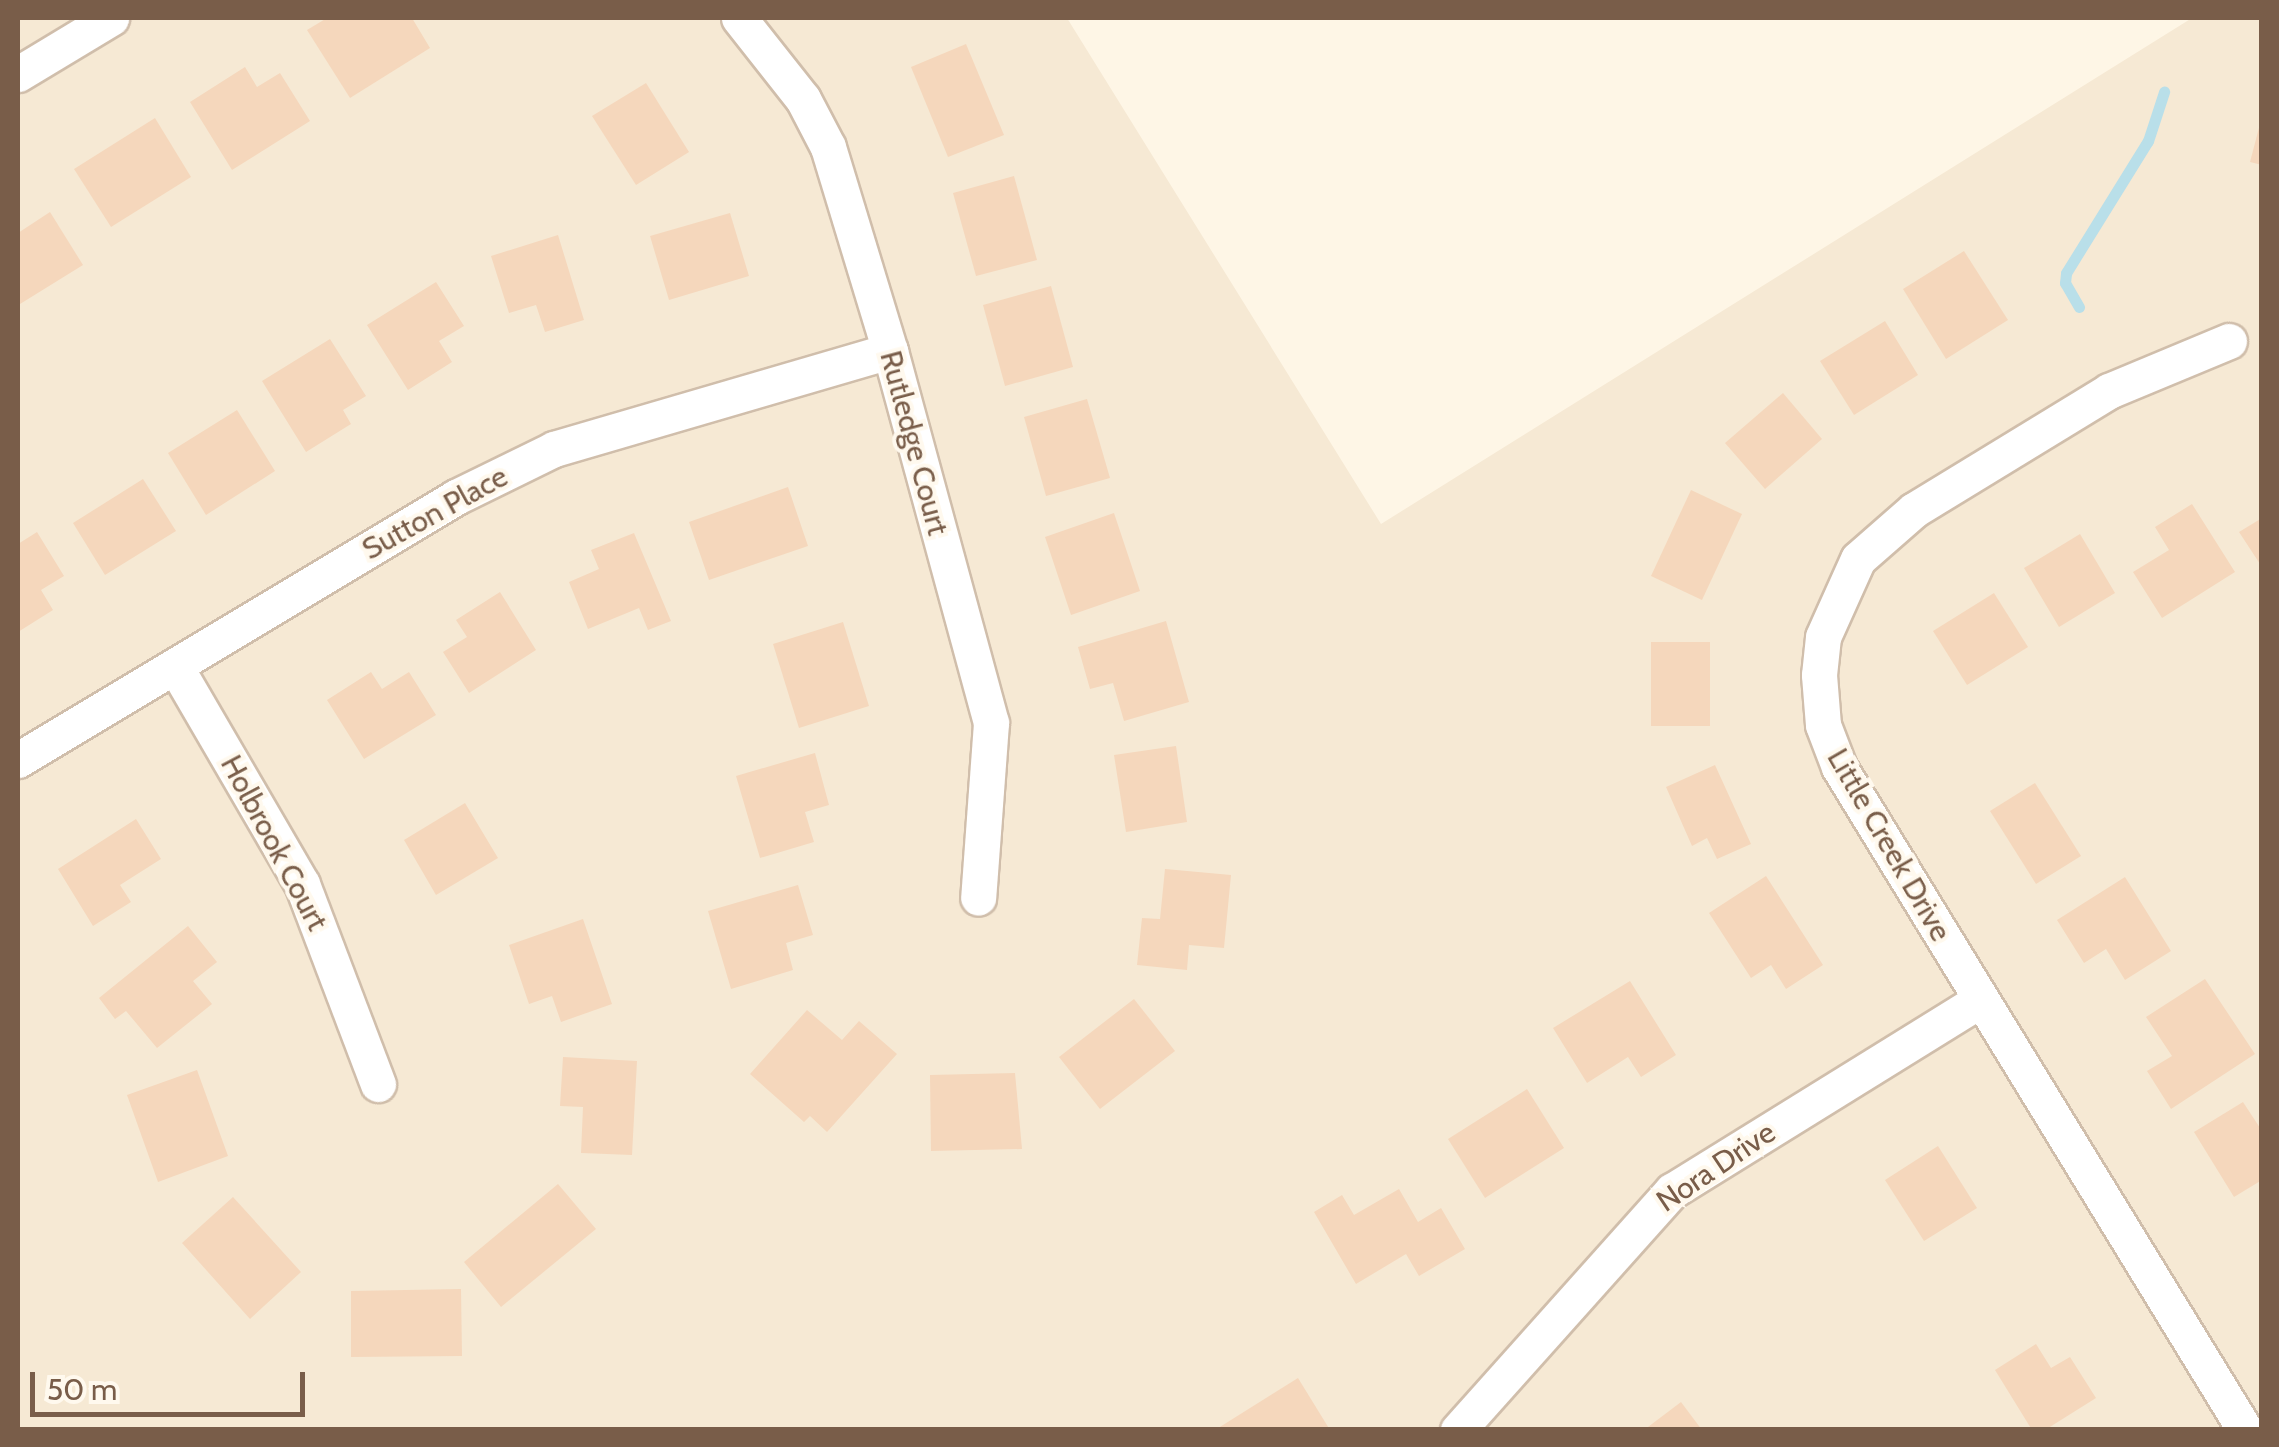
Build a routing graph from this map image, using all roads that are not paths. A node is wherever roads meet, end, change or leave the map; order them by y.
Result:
1 (112, 18) edge
2 (739, 18) edge
3 (22, 60) edge
4 (2229, 340) dead end
5 (890, 352) junction
6 (176, 666) junction
7 (18, 760) edge
8 (978, 898) dead end
9 (1979, 1001) junction
10 (378, 1084) dead end
11 (1460, 1428) edge
12 (2244, 1430) edge

1 - 3 street
2 - 5 street, Rutledge Court
4 - 9 street, Little Creek Drive
5 - 6 street, Sutton Place
5 - 8 street, Rutledge Court
6 - 7 street, Sutton Place
6 - 10 street, Holbrook Court
9 - 11 street, Nora Drive
9 - 12 street, Little Creek Drive

